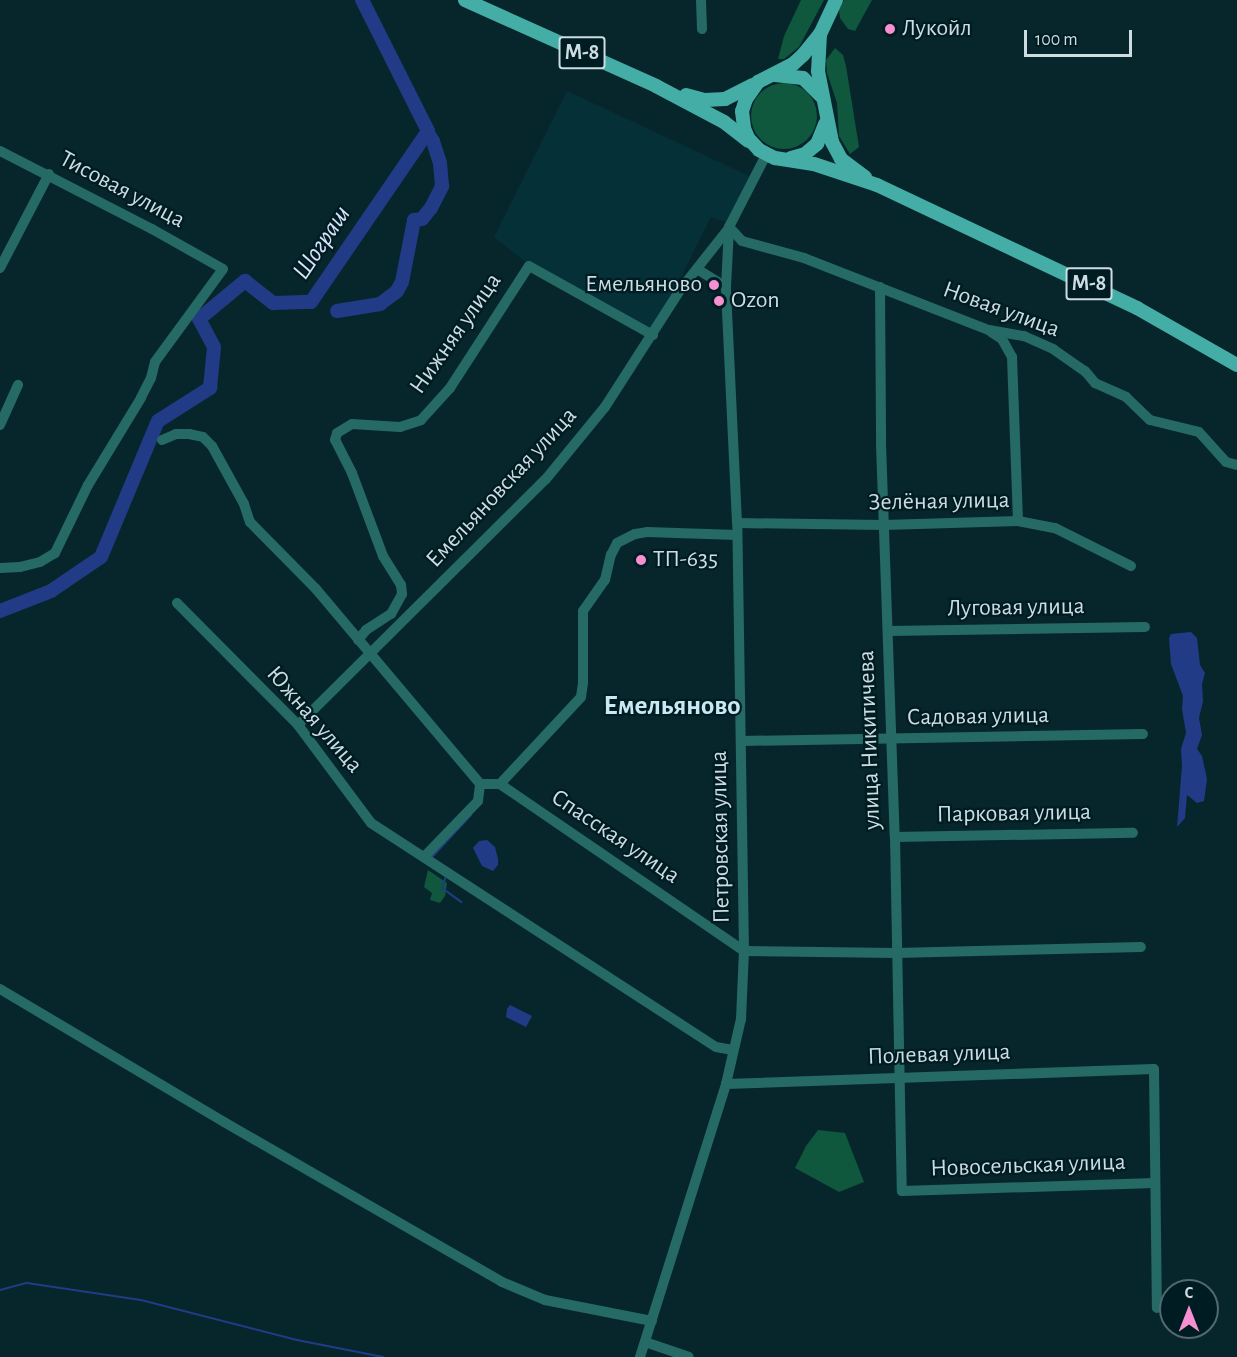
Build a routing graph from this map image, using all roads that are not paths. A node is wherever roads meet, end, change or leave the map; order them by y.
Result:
1 (465, 0) edge
2 (701, 0) edge
3 (836, 0) edge
4 (702, 29) dead end
5 (820, 34) junction
6 (772, 75) junction
7 (758, 82) junction
8 (656, 86) junction
9 (826, 112) junction
10 (0, 151) edge
11 (767, 154) junction
12 (49, 174) junction
13 (877, 185) junction
14 (729, 227) junction
15 (0, 268) edge
16 (697, 270) junction
17 (726, 287) junction
18 (880, 287) junction
19 (989, 330) junction
20 (654, 335) junction
21 (1237, 365) edge
22 (18, 385) dead end
23 (0, 425) edge
24 (162, 440) dead end
25 (1237, 465) edge
26 (1018, 521) junction
27 (737, 523) junction
28 (884, 525) junction
29 (737, 535) junction
30 (1131, 566) dead end
31 (0, 568) edge
32 (177, 603) dead end
33 (1145, 627) dead end
34 (888, 631) junction
35 (358, 640) junction
36 (369, 654) junction
37 (298, 725) junction
38 (1143, 734) dead end
39 (892, 740) junction
40 (741, 741) junction
41 (480, 784) junction
42 (500, 784) junction
43 (1133, 833) dead end
44 (895, 837) junction
45 (424, 857) junction
46 (1141, 947) dead end
47 (744, 951) junction
48 (896, 953) junction
49 (0, 989) edge
50 (733, 1050) junction
51 (900, 1076) junction
52 (726, 1084) junction
53 (1155, 1183) junction
54 (902, 1191) joint
55 (1157, 1308) dead end
56 (652, 1321) junction
57 (645, 1342) junction
58 (640, 1357) edge
59 (689, 1357) edge

1 - 8 main road, М-8
2 - 4 street
3 - 5 main road
5 - 6 main road
5 - 9 main road
6 - 7 main road, М-8
6 - 9 main road, М-8
7 - 8 main road, М-8
7 - 11 main road
8 - 11 main road, М-8
9 - 11 main road
9 - 13 main road, М-8
10 - 12 street, Тисовая улица
11 - 13 main road, М-8
11 - 14 street, Петровская улица
12 - 15 street
12 - 31 street, Тисовая улица
13 - 21 main road, М-8
14 - 16 street, Емельяновская улица
14 - 17 street, Петровская улица
14 - 18 street, Новая улица
16 - 17 street
16 - 20 street, Емельяновская улица
17 - 27 street, Петровская улица
18 - 19 street, Новая улица
18 - 28 street, улица Никитичева
19 - 25 street, Новая улица
19 - 26 street
20 - 35 street, Нижняя улица
20 - 36 street, Емельяновская улица
22 - 23 street
24 - 35 street
26 - 28 street, Зелёная улица
26 - 30 street, Зелёная улица
27 - 28 street, Зелёная улица
27 - 29 street, Петровская улица
28 - 34 street, улица Никитичева
29 - 40 street, Петровская улица
29 - 42 street
32 - 37 street, Южная улица
33 - 34 street, Луговая улица
34 - 39 street, улица Никитичева
35 - 36 street
36 - 37 street, Емельяновская улица
36 - 41 street
37 - 45 street, Южная улица
38 - 39 street, Садовая улица
39 - 40 street, Садовая улица
39 - 44 street, улица Никитичева
40 - 47 street, Петровская улица
41 - 42 street
41 - 45 street
42 - 47 street, Спасская улица
43 - 44 street, Парковая улица
44 - 48 street, улица Никитичева
45 - 50 street
46 - 48 street
47 - 48 street
47 - 50 street, Петровская улица
48 - 51 street, улица Никитичева
49 - 56 street
50 - 52 street, Петровская улица
51 - 52 street, Полевая улица
51 - 53 street, Полевая улица
51 - 54 street, улица Никитичева
52 - 56 street, Петровская улица
53 - 54 street, Новосельская улица
53 - 55 street
56 - 57 street, Петровская улица
57 - 58 street, Петровская улица
57 - 59 street

